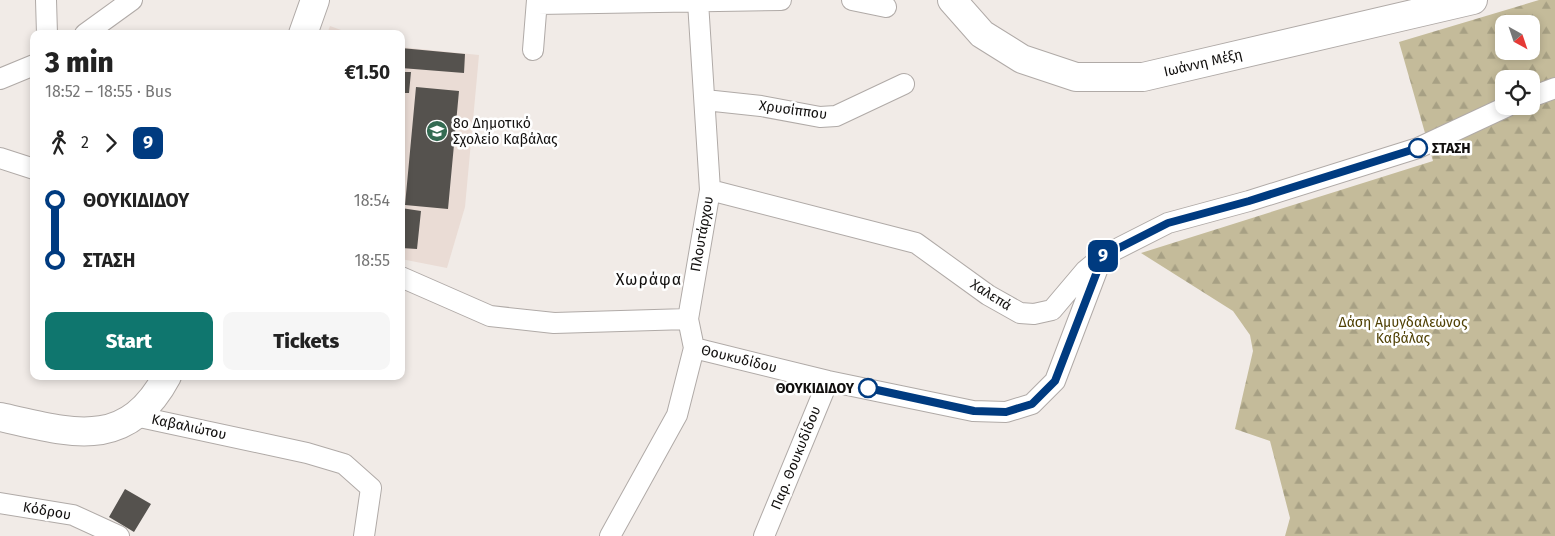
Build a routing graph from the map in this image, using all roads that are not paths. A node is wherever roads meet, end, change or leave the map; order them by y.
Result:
1 (46, 0) edge
2 (132, 0) edge
3 (314, 0) edge
4 (781, 0) edge
5 (852, 0) edge
6 (952, 0) edge
7 (1473, 0) edge
8 (537, 2) edge
9 (698, 2) junction
10 (1421, 6) edge
11 (886, 7) dead end
12 (47, 30) edge
13 (91, 30) edge
14 (304, 30) edge
15 (533, 50) dead end
16 (30, 68) edge
17 (0, 79) edge
18 (904, 84) dead end
19 (1555, 88) edge
20 (1540, 94) edge
21 (705, 100) junction
22 (1495, 112) edge
23 (0, 158) edge
24 (30, 168) edge
25 (710, 190) junction
26 (1103, 256) junction
27 (405, 279) edge
28 (688, 319) junction
29 (694, 348) junction
30 (165, 380) edge
31 (828, 381) junction
32 (135, 416) junction
33 (0, 417) edge
34 (0, 503) edge
35 (119, 536) edge
36 (364, 536) edge
37 (610, 536) edge
38 (764, 536) edge

1 - 12 street
2 - 13 street
3 - 14 street
4 - 9 street
5 - 11 street
6 - 10 street, Ιωάννη Μέξη
7 - 10 street, Ιωάννη Μέξη
8 - 9 street
8 - 15 street
9 - 21 street, Πλουτάρχου
16 - 17 street
18 - 21 street, Χρυσίππου
19 - 20 street
21 - 25 street, Πλουτάρχου
22 - 26 street, Χαλεπά
23 - 24 street
25 - 26 street, Χαλεπά
25 - 28 street, Πλουτάρχου
26 - 31 street, Θουκυδίδου
27 - 28 street
28 - 29 street, Πλουτάρχου
29 - 31 street, Θουκυδίδου
29 - 37 street, Πλουτάρχου
30 - 32 street
31 - 38 street, Παρ. Θουκυδίδου
32 - 33 street, Καβαλιώτου
32 - 36 street, Καβαλιώτου
34 - 35 street, Κόδρου

